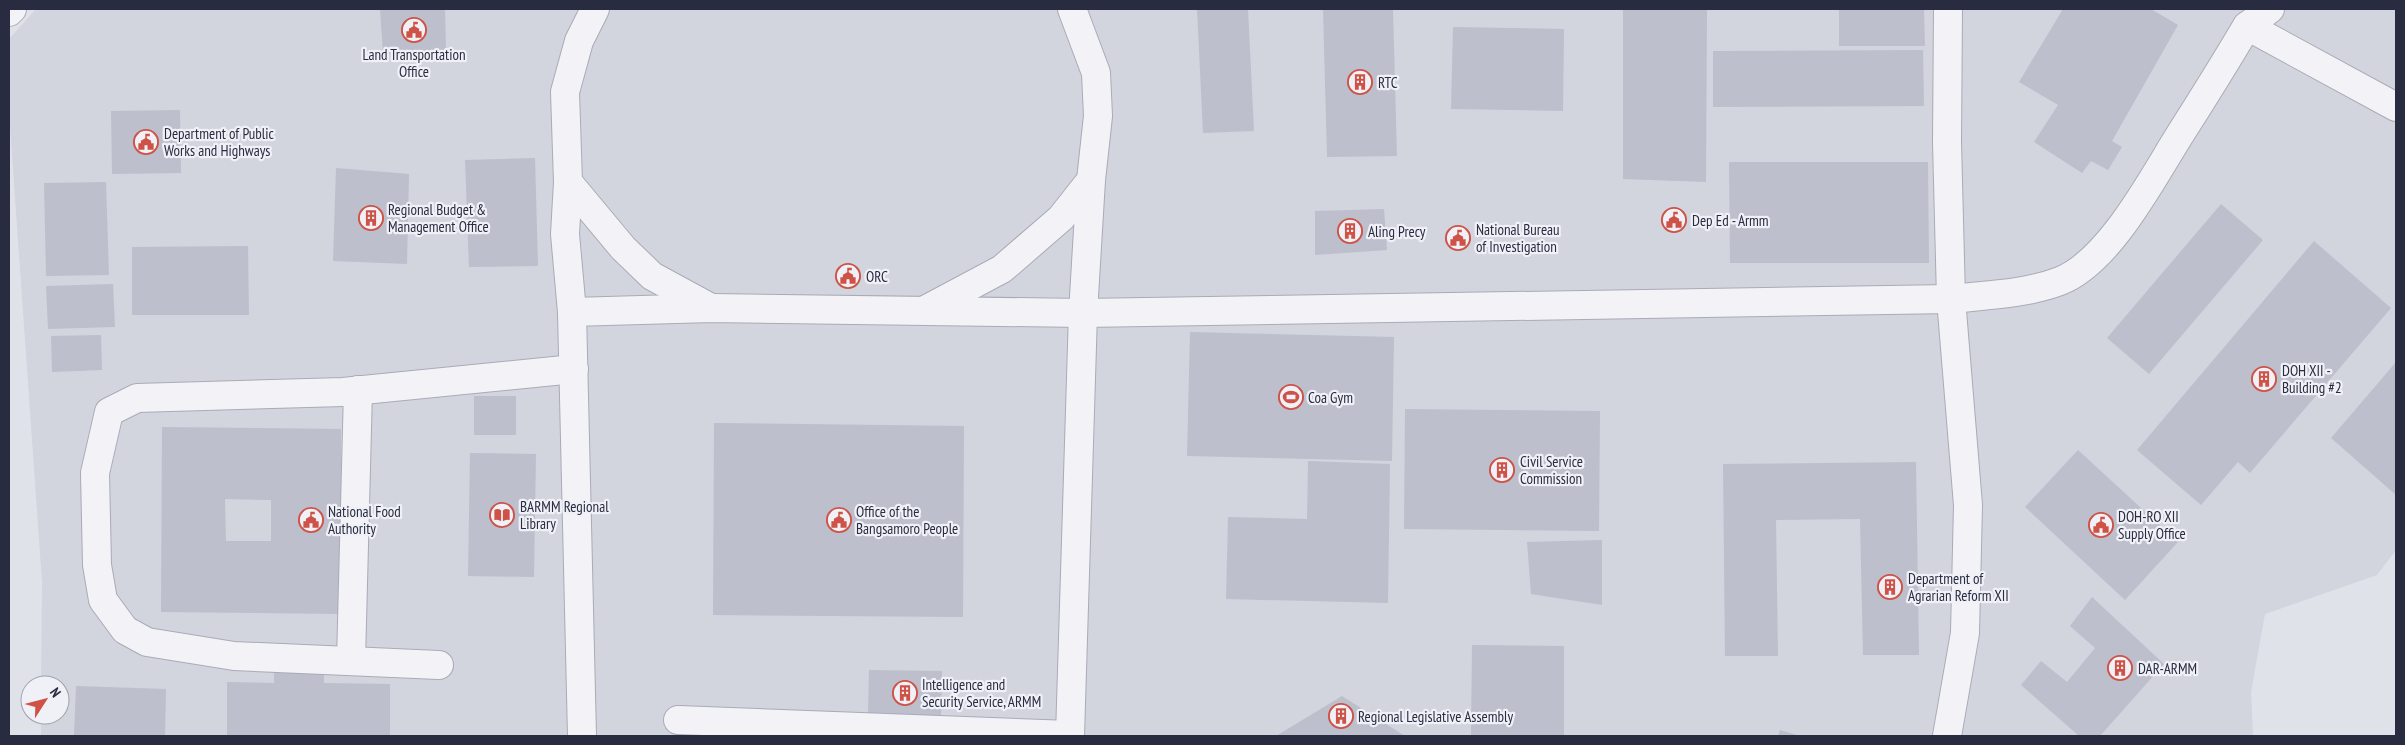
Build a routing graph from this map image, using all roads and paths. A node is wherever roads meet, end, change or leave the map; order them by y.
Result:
1 (12, 9) edge
2 (596, 9) edge
3 (1072, 9) edge
4 (1948, 9) edge
5 (2270, 9) edge
6 (9, 12) edge
7 (2248, 26) junction
8 (2396, 108) edge
9 (1092, 180) junction
10 (568, 182) junction
11 (1951, 299) junction
12 (711, 308) junction
13 (572, 312) junction
14 (921, 312) junction
15 (1082, 313) junction
16 (574, 369) junction
17 (358, 390) junction
18 (351, 661) junction
19 (439, 665) dead end
20 (678, 720) dead end
21 (1070, 735) edge
22 (582, 736) edge
23 (1947, 736) edge

1 - 6 street
2 - 10 street
3 - 9 street
4 - 11 street
5 - 7 street
7 - 8 street
7 - 11 street
9 - 14 street
9 - 15 street
10 - 12 street
10 - 13 street
11 - 15 street
11 - 23 street
12 - 13 street
12 - 14 street
13 - 16 street
14 - 15 street
15 - 21 street
16 - 17 street
16 - 22 street
17 - 18 street
17 - 18 street
18 - 19 street
20 - 21 street

